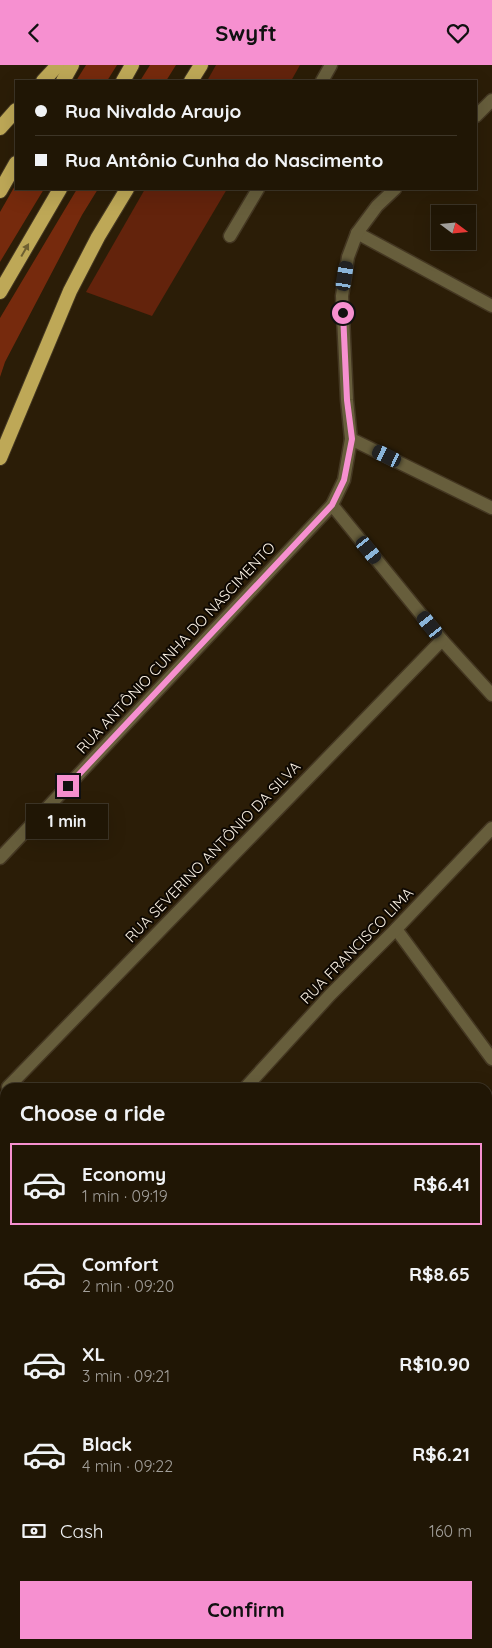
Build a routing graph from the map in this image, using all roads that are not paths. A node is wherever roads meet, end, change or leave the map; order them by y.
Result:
1 (58, 65) edge
2 (72, 65) edge
3 (132, 65) edge
4 (201, 65) edge
5 (331, 65) edge
6 (44, 80) edge
7 (63, 80) edge
8 (124, 80) edge
9 (192, 80) edge
10 (323, 80) edge
11 (492, 100) edge
12 (15, 111) edge
13 (483, 116) edge
14 (0, 128) edge
15 (15, 165) edge
16 (59, 190) edge
17 (126, 190) edge
18 (257, 190) edge
19 (394, 190) edge
20 (0, 191) edge
21 (357, 233) junction
22 (230, 236) dead end
23 (0, 292) edge
24 (492, 306) edge
25 (352, 439) junction
26 (0, 458) edge
27 (332, 505) junction
28 (492, 508) edge
29 (442, 640) junction
30 (492, 695) edge
31 (492, 828) edge
32 (0, 858) edge
33 (396, 929) junction
34 (492, 1059) edge
35 (12, 1083) edge
36 (250, 1083) edge

1 - 6 highway
2 - 7 highway
3 - 8 highway
4 - 9 highway
5 - 10 street
11 - 13 street
12 - 14 highway
15 - 20 highway
23 -> 16 highway
17 - 26 highway
18 - 22 street
19 - 21 street, RUA ANTÔNIO CUNHA DO NASCIMENTO
21 - 24 street
21 - 25 street, RUA ANTÔNIO CUNHA DO NASCIMENTO
25 - 27 street, RUA ANTÔNIO CUNHA DO NASCIMENTO
25 - 28 street
27 - 29 street
27 - 32 street, RUA ANTÔNIO CUNHA DO NASCIMENTO
29 - 30 street
29 - 35 street, RUA SEVERINO ANTÔNIO DA SILVA
31 - 33 street, RUA FRANCISCO LIMA
33 - 34 street
33 - 36 street, RUA FRANCISCO LIMA

